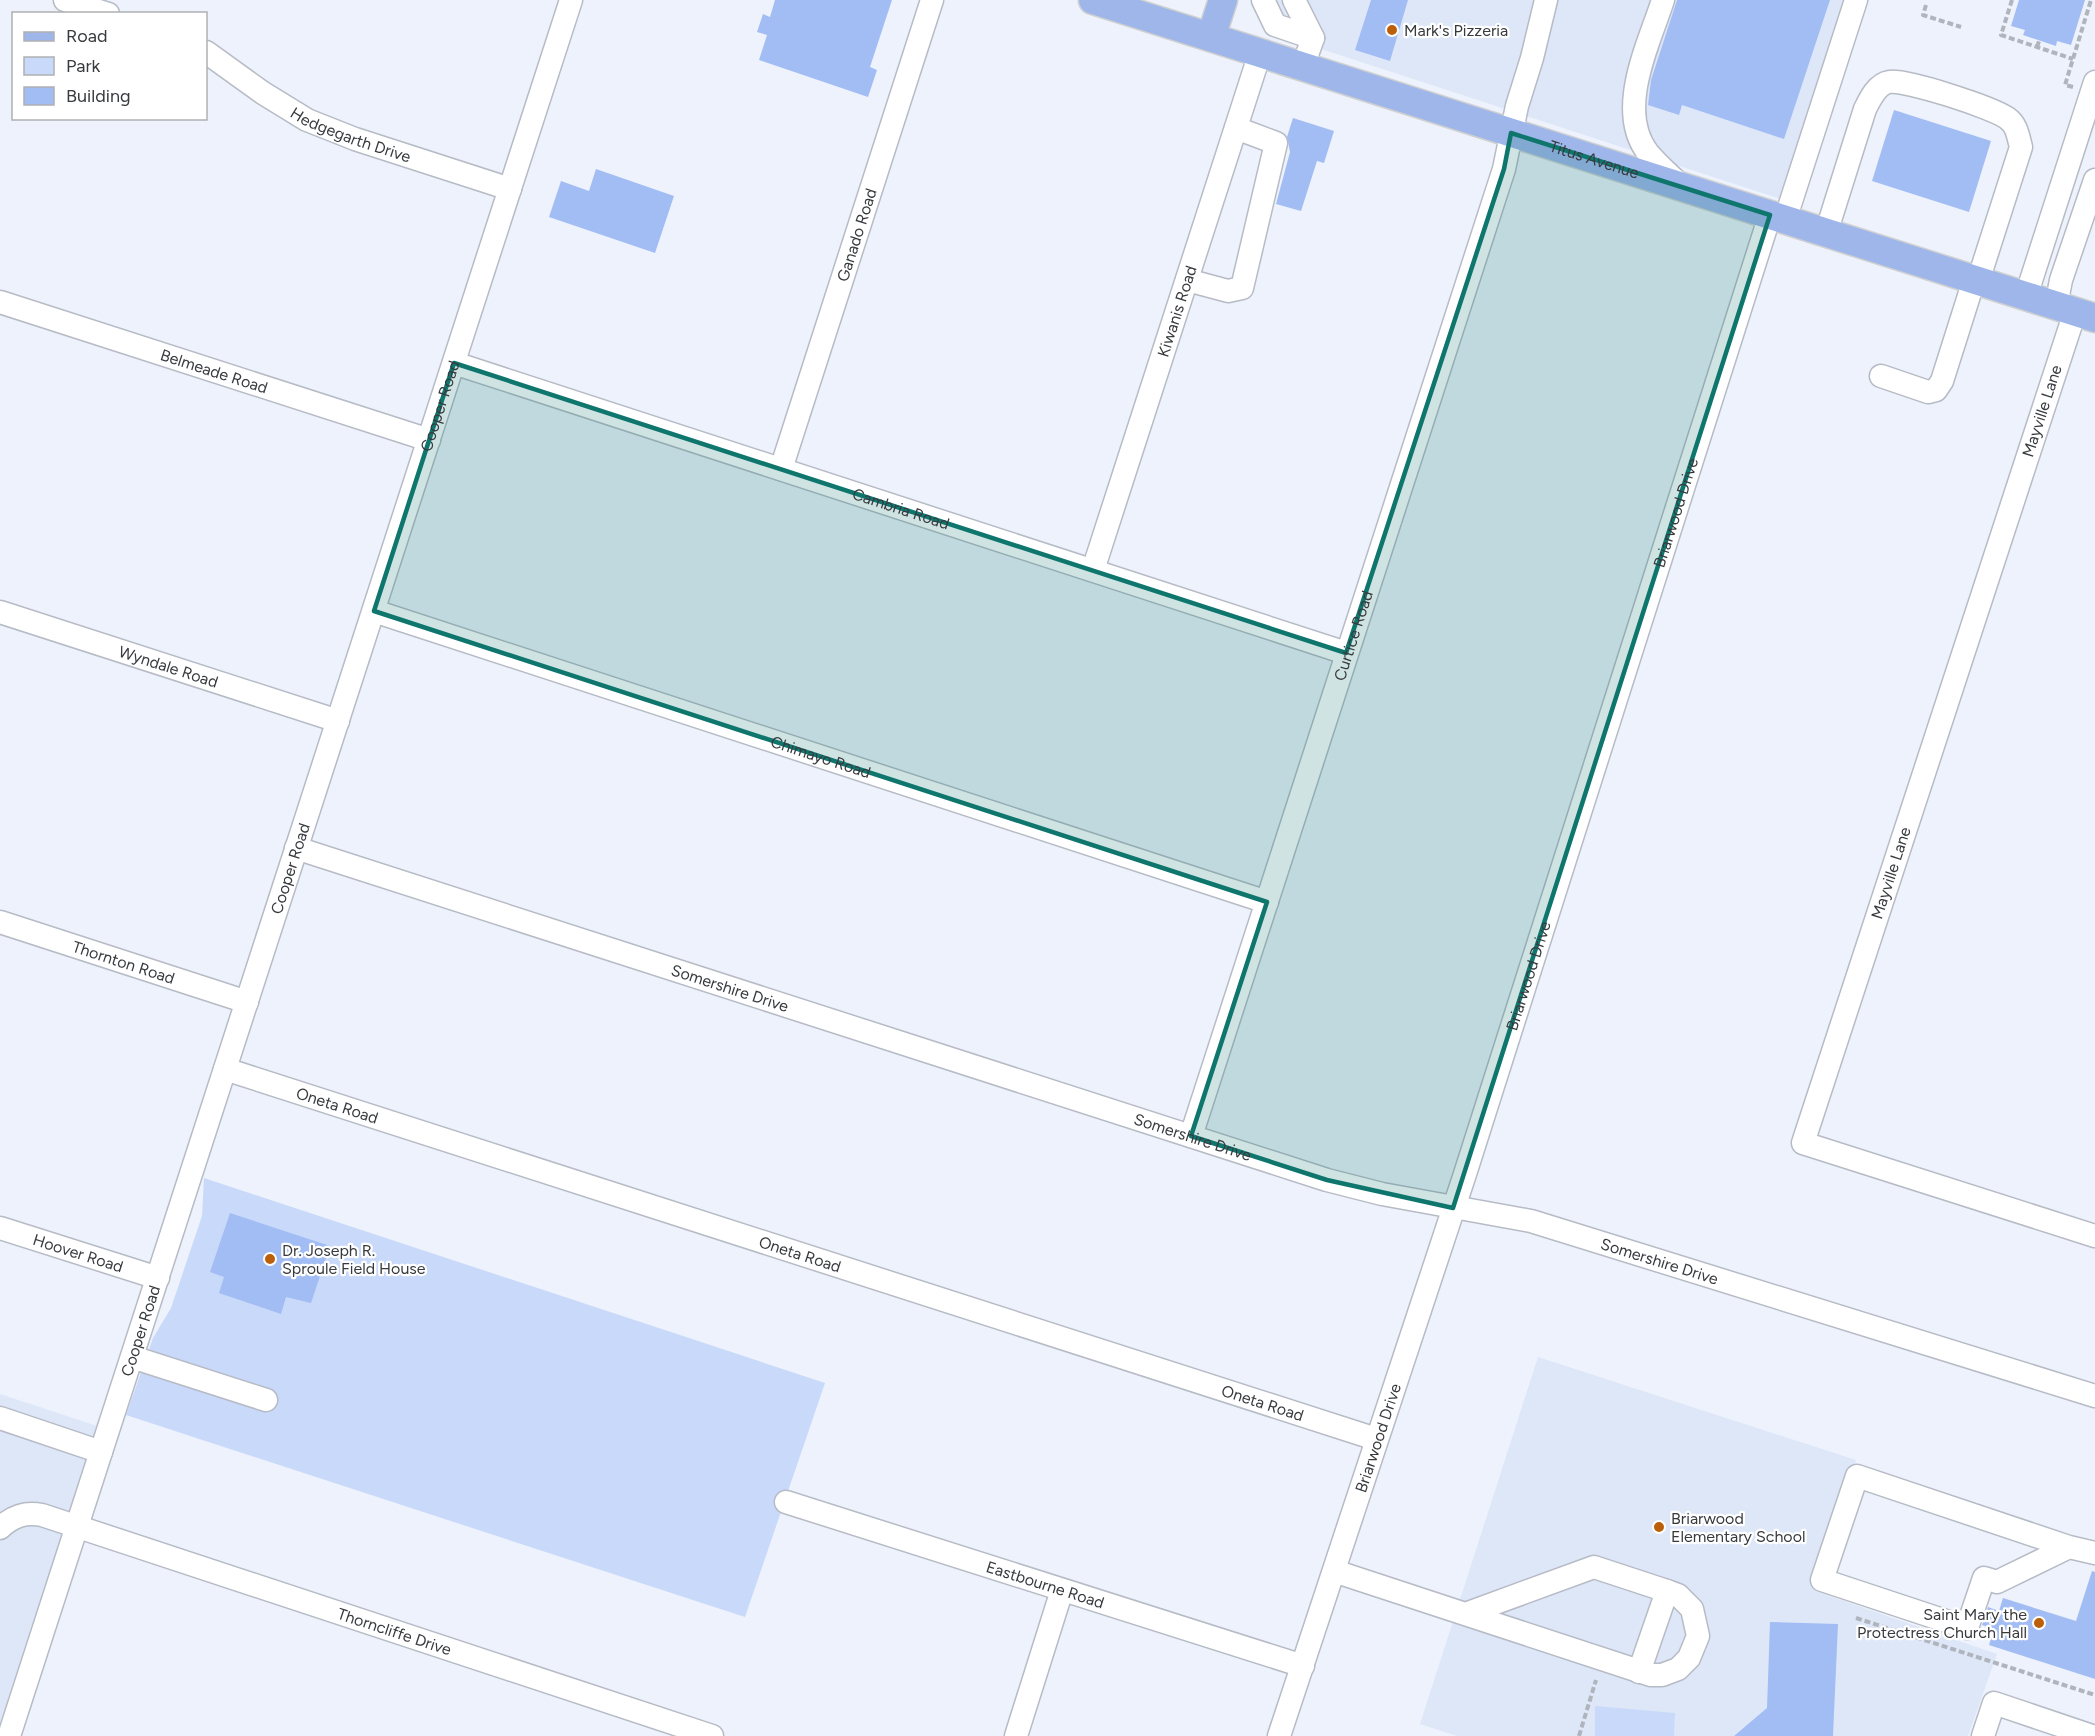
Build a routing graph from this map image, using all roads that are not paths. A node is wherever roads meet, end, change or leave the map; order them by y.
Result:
1 (65, 0) edge
2 (571, 0) edge
3 (932, 0) edge
4 (1093, 0) edge
5 (1223, 0) edge
6 (1263, 0) edge
7 (1294, 0) edge
8 (1546, 0) edge
9 (1663, 0) edge
10 (1856, 0) edge
11 (102, 12) edge
12 (1211, 37) junction
13 (1313, 38) junction
14 (207, 53) edge
15 (1260, 53) junction
16 (1303, 66) junction
17 (2095, 82) edge
18 (1236, 128) junction
19 (1511, 132) junction
20 (2095, 180) edge
21 (1681, 186) junction
22 (510, 189) junction
23 (1777, 217) junction
24 (1826, 233) junction
25 (1186, 280) junction
26 (1976, 280) junction
27 (2026, 296) junction
28 (0, 302) edge
29 (2075, 312) edge
30 (454, 363) junction
31 (1881, 376) dead end
32 (429, 440) junction
33 (781, 469) junction
34 (1093, 570) junction
35 (374, 611) junction
36 (0, 612) edge
37 (1346, 653) junction
38 (338, 721) junction
39 (296, 848) junction
40 (1266, 902) junction
41 (0, 922) edge
42 (247, 1002) junction
43 (225, 1069) junction
44 (1191, 1136) junction
45 (1453, 1208) junction
46 (0, 1228) edge
47 (2095, 1236) edge
48 (158, 1278) junction
49 (132, 1357) junction
50 (2095, 1396) edge
51 (266, 1400) dead end
52 (0, 1418) edge
53 (1376, 1439) junction
54 (101, 1452) junction
55 (786, 1502) dead end
56 (78, 1526) junction
57 (0, 1528) edge
58 (2069, 1547) junction
59 (2095, 1552) edge
60 (1334, 1571) junction
61 (1062, 1590) junction
62 (1667, 1591) junction
63 (1468, 1613) junction
64 (1303, 1666) junction
65 (1639, 1672) junction
66 (9, 1736) edge
67 (712, 1736) edge
68 (1016, 1736) edge
69 (1279, 1736) edge
70 (1983, 1736) edge
71 (2092, 1736) edge

1 - 11 street
2 - 22 street, Cooper Road
3 - 33 street, Ganado Road
4 - 12 main road, Titus Avenue
5 - 12 main road
6 - 13 street
7 - 13 street
8 - 19 street, Curtice Road
9 - 21 street
10 - 23 street, Briarwood Drive
12 - 15 main road, Titus Avenue
13 - 16 street
14 - 22 street, Hedgegarth Drive
15 - 16 main road, Titus Avenue
15 - 18 street, Kiwanis Road
16 - 19 main road, Titus Avenue
17 - 27 street
18 - 25 street, Kiwanis Road
18 - 25 street
19 - 21 main road, Titus Avenue
19 - 37 street, Curtice Road
20 - 29 street
21 - 23 main road, Titus Avenue
22 - 30 street, Cooper Road
23 - 24 main road, Titus Avenue
23 - 45 street, Briarwood Drive
24 - 26 main road, Titus Avenue
24 - 26 street
25 - 34 street, Kiwanis Road
26 - 27 main road, Titus Avenue
26 - 31 street
27 - 29 main road, Titus Avenue
28 - 32 street, Belmeade Road
29 - 47 street, Mayville Lane
30 - 32 street, Cooper Road
30 - 33 street, Cambria Road
32 - 35 street, Cooper Road
33 - 34 street, Cambria Road
34 - 37 street, Cambria Road
35 - 38 street, Cooper Road
35 - 40 street, Chimayo Road
36 - 38 street, Wyndale Road
37 - 40 street, Curtice Road
38 - 39 street, Cooper Road
39 - 42 street, Cooper Road
39 - 44 street, Somershire Drive
40 - 44 street, Curtice Road
41 - 42 street, Thornton Road
42 - 43 street, Cooper Road
43 - 48 street, Cooper Road
43 - 53 street, Oneta Road
44 - 45 street, Somershire Drive
45 - 50 street, Somershire Drive
45 - 53 street, Briarwood Drive
46 - 48 street, Hoover Road
48 - 49 street, Cooper Road
49 - 51 street
49 - 54 street, Cooper Road
52 - 54 street
53 - 60 street, Briarwood Drive
54 - 56 street, Cooper Road
55 - 61 street, Eastbourne Road
56 - 57 street, Thorncliffe Drive
56 - 66 street, Cooper Road
56 - 67 street, Thorncliffe Drive
58 - 58 street
58 - 59 street
60 - 63 street
60 - 64 street, Briarwood Drive
61 - 64 street, Eastbourne Road
61 - 68 street
62 - 63 street
62 - 65 street
62 - 65 street
63 - 65 street
64 - 69 street, Briarwood Drive
70 - 71 street

